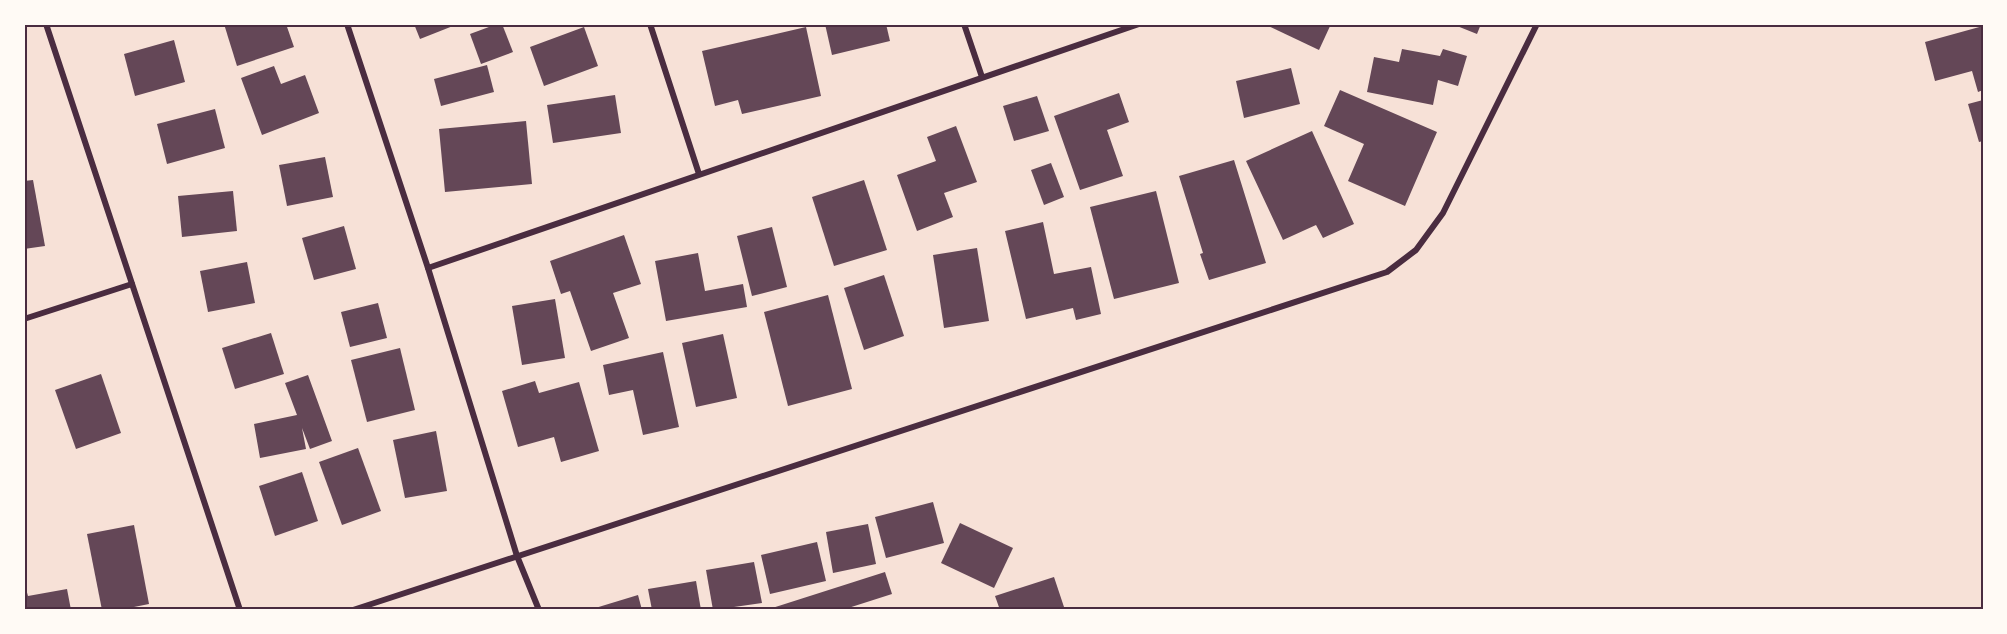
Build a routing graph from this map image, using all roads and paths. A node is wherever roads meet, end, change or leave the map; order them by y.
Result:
1 (46, 24) edge
2 (347, 24) edge
3 (650, 24) edge
4 (964, 24) edge
5 (1139, 24) edge
6 (1537, 24) edge
7 (982, 77) junction
8 (699, 174) junction
9 (428, 268) junction
10 (132, 284) junction
11 (24, 319) edge
12 (517, 556) junction
13 (240, 610) edge
14 (353, 610) edge
15 (539, 610) edge

1 - 10 street
2 - 9 street
3 - 8 street
4 - 7 street
5 - 7 street
6 - 12 street
7 - 8 street
8 - 9 street
9 - 12 street
10 - 11 street
10 - 13 street
12 - 14 street
12 - 15 street

